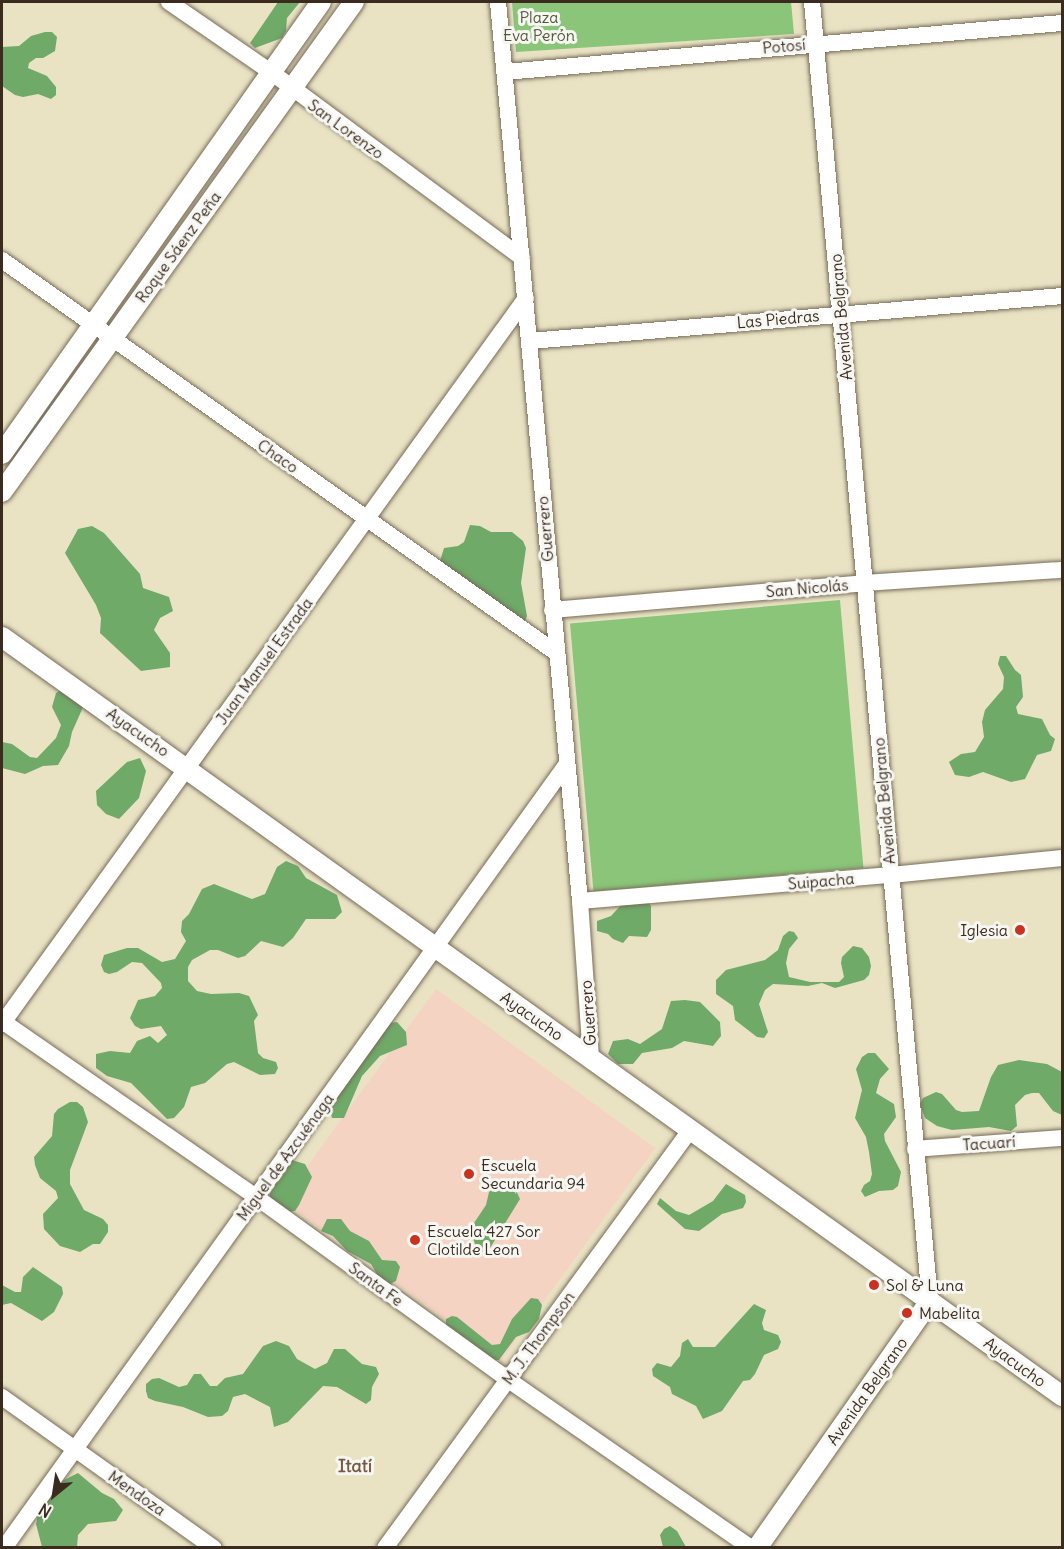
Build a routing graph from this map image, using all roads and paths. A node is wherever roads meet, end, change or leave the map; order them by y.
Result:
1 (170, 2) edge
2 (321, 2) edge
3 (354, 2) edge
4 (498, 2) edge
5 (812, 2) edge
6 (1062, 23) edge
7 (816, 43) junction
8 (271, 72) junction
9 (505, 72) junction
10 (291, 89) junction
11 (522, 258) junction
12 (2, 260) edge
13 (1062, 296) edge
14 (526, 298) junction
15 (840, 313) junction
16 (93, 325) junction
17 (112, 338) junction
18 (530, 340) junction
19 (2, 454) edge
20 (2, 492) edge
21 (367, 519) junction
22 (1062, 570) edge
23 (864, 583) junction
24 (552, 610) junction
25 (2, 637) edge
26 (555, 652) junction
27 (566, 765) junction
28 (187, 767) junction
29 (1062, 858) edge
30 (891, 875) junction
31 (580, 901) junction
32 (435, 948) junction
33 (2, 1023) edge
34 (591, 1057) junction
35 (691, 1129) junction
36 (1062, 1138) edge
37 (915, 1149) junction
38 (256, 1197) junction
39 (930, 1301) junction
40 (507, 1379) junction
41 (1062, 1396) edge
42 (2, 1397) edge
43 (74, 1449) junction
44 (4, 1548) edge
45 (214, 1548) edge
46 (385, 1548) edge
47 (751, 1548) edge
48 (757, 1548) edge

1 - 8 street, San Lorenzo
2 - 8 street, Roque Sáenz Peña
3 - 10 street, Roque Sáenz Peña
4 - 9 street, Guerrero
5 - 7 street, Avenida Belgrano
6 - 7 street, Potosí
7 - 9 street, Potosí
7 - 15 street, Avenida Belgrano
8 - 10 street, San Lorenzo
8 - 16 street, Roque Sáenz Peña
9 - 11 street, Guerrero
10 - 11 street, San Lorenzo
10 - 17 street, Roque Sáenz Peña
11 - 14 street, Guerrero
12 - 16 street, Chaco
13 - 15 street, Las Piedras
14 - 18 street, Guerrero
14 - 21 street, Juan Manuel Estrada
15 - 18 street, Las Piedras
15 - 23 street, Avenida Belgrano
16 - 17 street, Chaco
16 - 19 street, Roque Sáenz Peña
17 - 20 street, Roque Sáenz Peña
17 - 21 street, Chaco
18 - 24 street, Guerrero
21 - 26 street, Chaco
21 - 28 street, Juan Manuel Estrada
22 - 23 street, San Nicolás
23 - 24 street, San Nicolás
23 - 30 street, Avenida Belgrano
24 - 26 street, Guerrero
25 - 28 street, Ayacucho
26 - 27 street, Guerrero
27 - 31 street, Guerrero
27 - 32 street, Miguel de Azcuénaga
28 - 32 street, Ayacucho
28 - 33 street, Juan Manuel Estrada
29 - 30 street, Suipacha
30 - 31 street, Suipacha
30 - 37 street, Avenida Belgrano
31 - 34 street, Guerrero
32 - 34 street, Ayacucho
32 - 38 street, Miguel de Azcuénaga
33 - 38 street, Santa Fe
34 - 35 street, Ayacucho
35 - 39 street, Ayacucho
35 - 40 street, M. J. Thompson
36 - 37 street, Tacuarí
37 - 39 street, Avenida Belgrano
38 - 40 street, Santa Fe
38 - 43 street, Miguel de Azcuénaga
39 - 41 street, Ayacucho
39 - 48 street, Avenida Belgrano
40 - 46 street, M. J. Thompson
40 - 47 street, Santa Fe
42 - 43 street, Mendoza
43 - 44 street, Miguel de Azcuénaga
43 - 45 street, Mendoza

